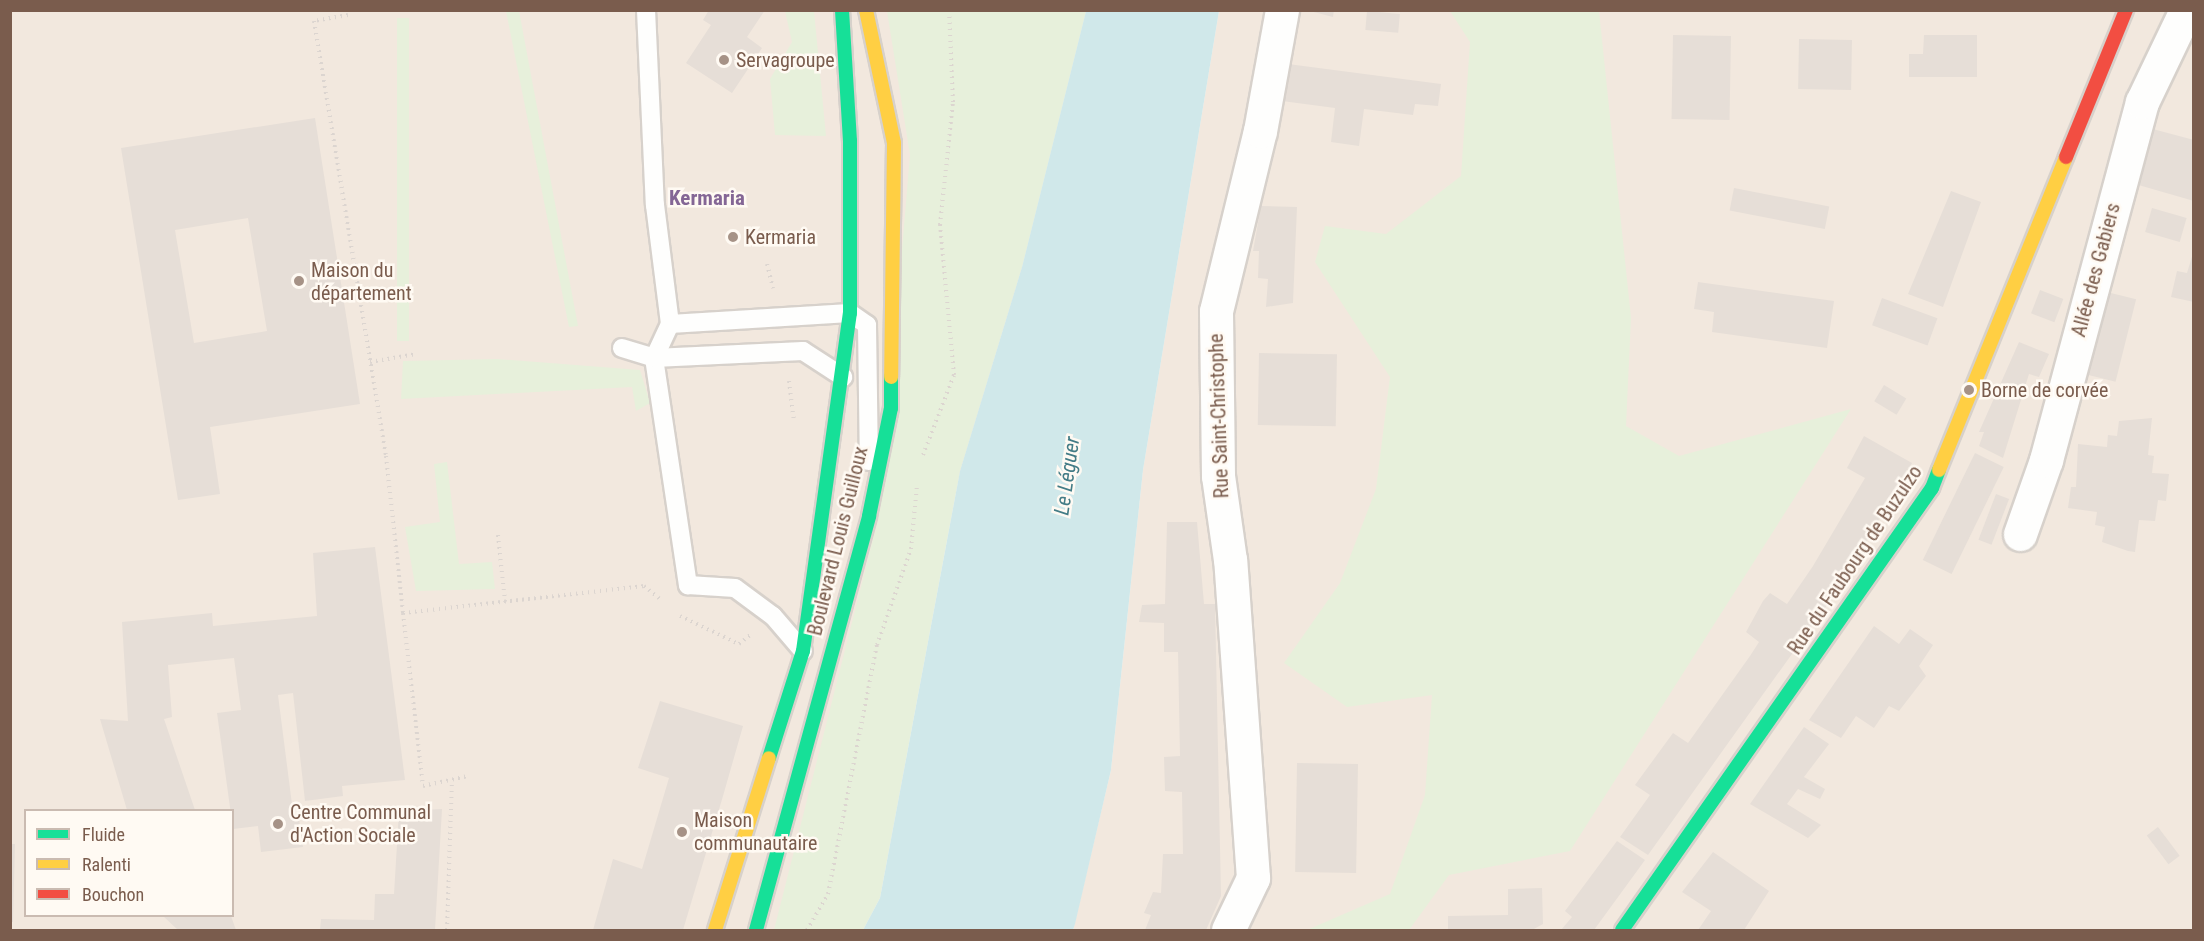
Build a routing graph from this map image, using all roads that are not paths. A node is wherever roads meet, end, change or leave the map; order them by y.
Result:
1 (646, 10) edge
2 (842, 10) edge
3 (866, 10) edge
4 (1282, 10) edge
5 (2126, 10) edge
6 (2186, 10) edge
7 (850, 313) junction
8 (670, 324) junction
9 (622, 348) dead end
10 (654, 358) junction
11 (843, 377) junction
12 (869, 516) junction
13 (2020, 534) dead end
14 (803, 651) junction
15 (715, 930) edge
16 (756, 930) edge
17 (1228, 930) edge
18 (1622, 930) edge

1 - 8 lane
2 - 7 main road, Boulevard Louis Guilloux
3 - 12 main road, Boulevard Louis Guilloux
4 - 17 street, Rue Saint-Christophe
5 - 18 main road, Rue du Faubourg de Buzulzo
6 - 13 street, Allée des Gabiers
7 - 8 lane
7 - 11 main road, Boulevard Louis Guilloux
7 - 12 lane
8 - 10 lane
9 - 10 lane
10 - 11 lane
10 - 14 lane
11 - 14 main road, Boulevard Louis Guilloux
12 - 16 main road, Boulevard Louis Guilloux
14 - 15 main road, Boulevard Louis Guilloux

